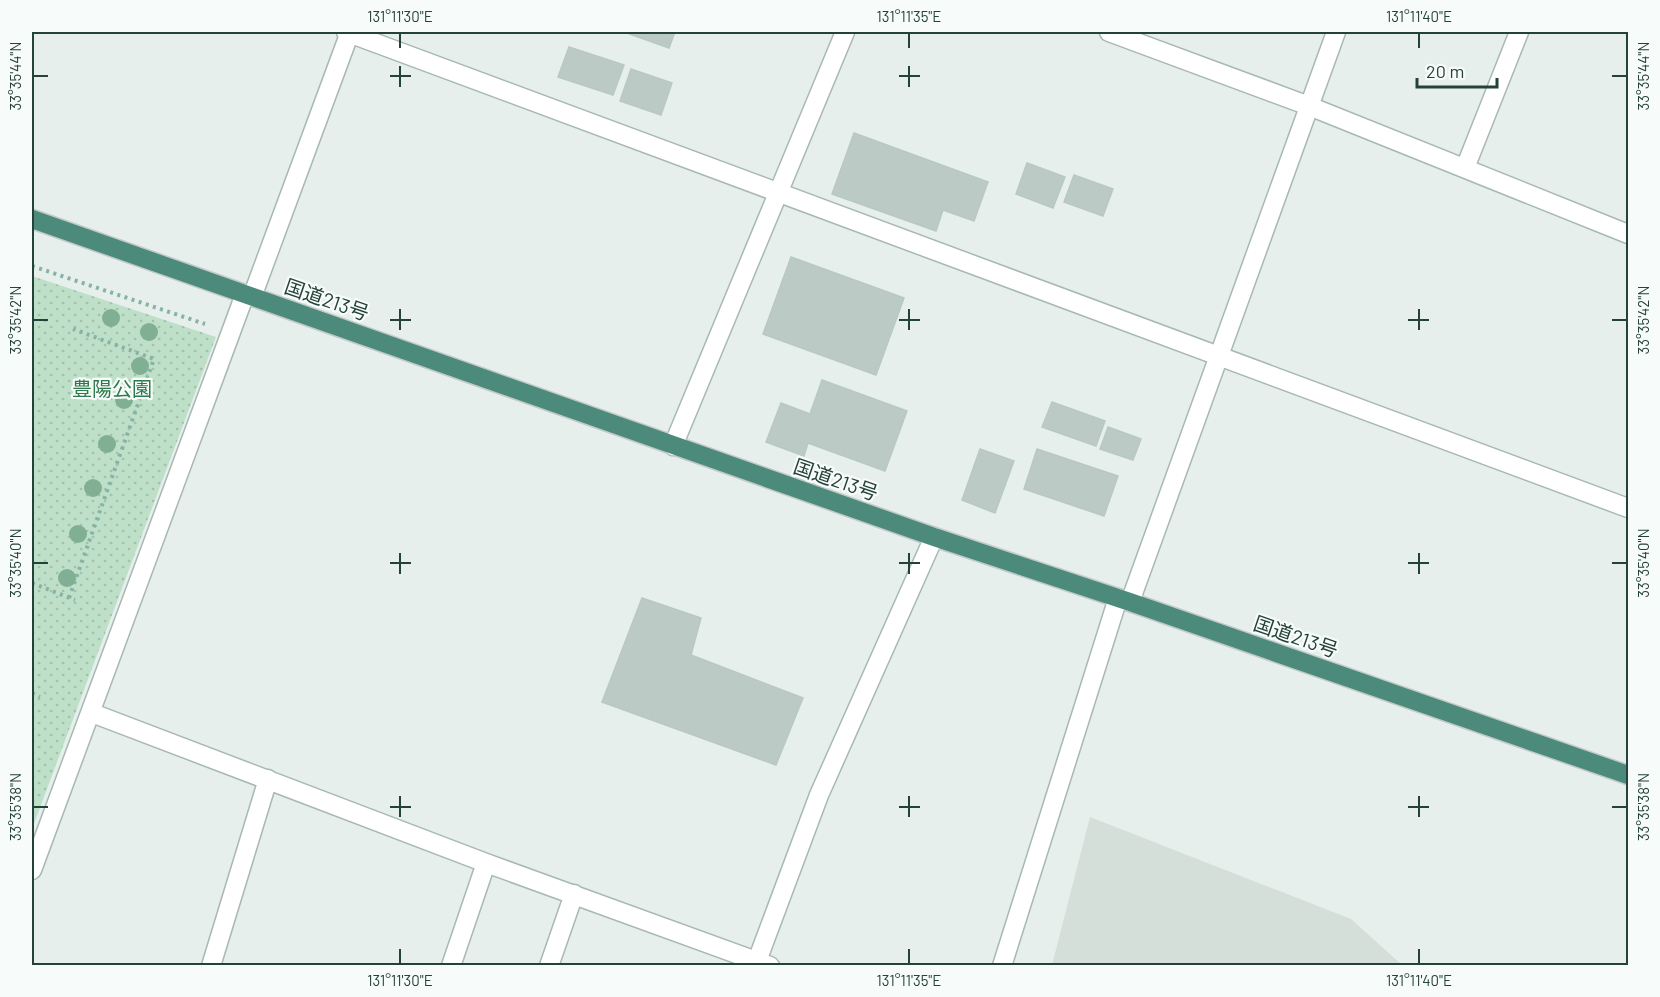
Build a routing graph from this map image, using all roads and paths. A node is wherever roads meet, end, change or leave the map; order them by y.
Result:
1 (349, 32) edge
2 (845, 32) edge
3 (1109, 32) edge
4 (1336, 32) edge
5 (1519, 32) edge
6 (1309, 106) junction
7 (1465, 168) junction
8 (779, 191) junction
9 (32, 219) edge
10 (1629, 234) edge
11 (32, 266) edge
12 (249, 295) junction
13 (205, 324) dead end
14 (73, 329) dead end
15 (1218, 356) junction
16 (674, 446) junction
17 (1629, 508) edge
18 (934, 537) junction
19 (32, 584) edge
20 (69, 598) junction
21 (75, 600) dead end
22 (1124, 600) junction
23 (32, 693) edge
24 (40, 697) dead end
25 (92, 713) junction
26 (1629, 776) edge
27 (268, 779) junction
28 (486, 863) junction
29 (32, 870) edge
30 (574, 894) junction
31 (754, 962) edge
32 (211, 966) edge
33 (451, 966) edge
34 (549, 966) edge
35 (1002, 966) edge

1 - 8 street
1 - 12 street
2 - 8 street
3 - 6 street
4 - 6 street
5 - 7 street
6 - 7 street
6 - 15 street
7 - 10 street
8 - 15 street
8 - 16 street
9 - 12 highway, 国道213号
11 - 13 path
12 - 16 highway, 国道213号
12 - 25 street
14 - 20 path
15 - 17 street
15 - 22 street
16 - 18 highway, 国道213号
18 - 22 highway, 国道213号
18 - 31 street
19 - 20 path
20 - 21 path
22 - 26 highway, 国道213号
22 - 35 street
23 - 24 path
25 - 27 street
25 - 29 street
27 - 28 street
27 - 32 street
28 - 30 street
28 - 33 street
30 - 31 street
30 - 34 street

